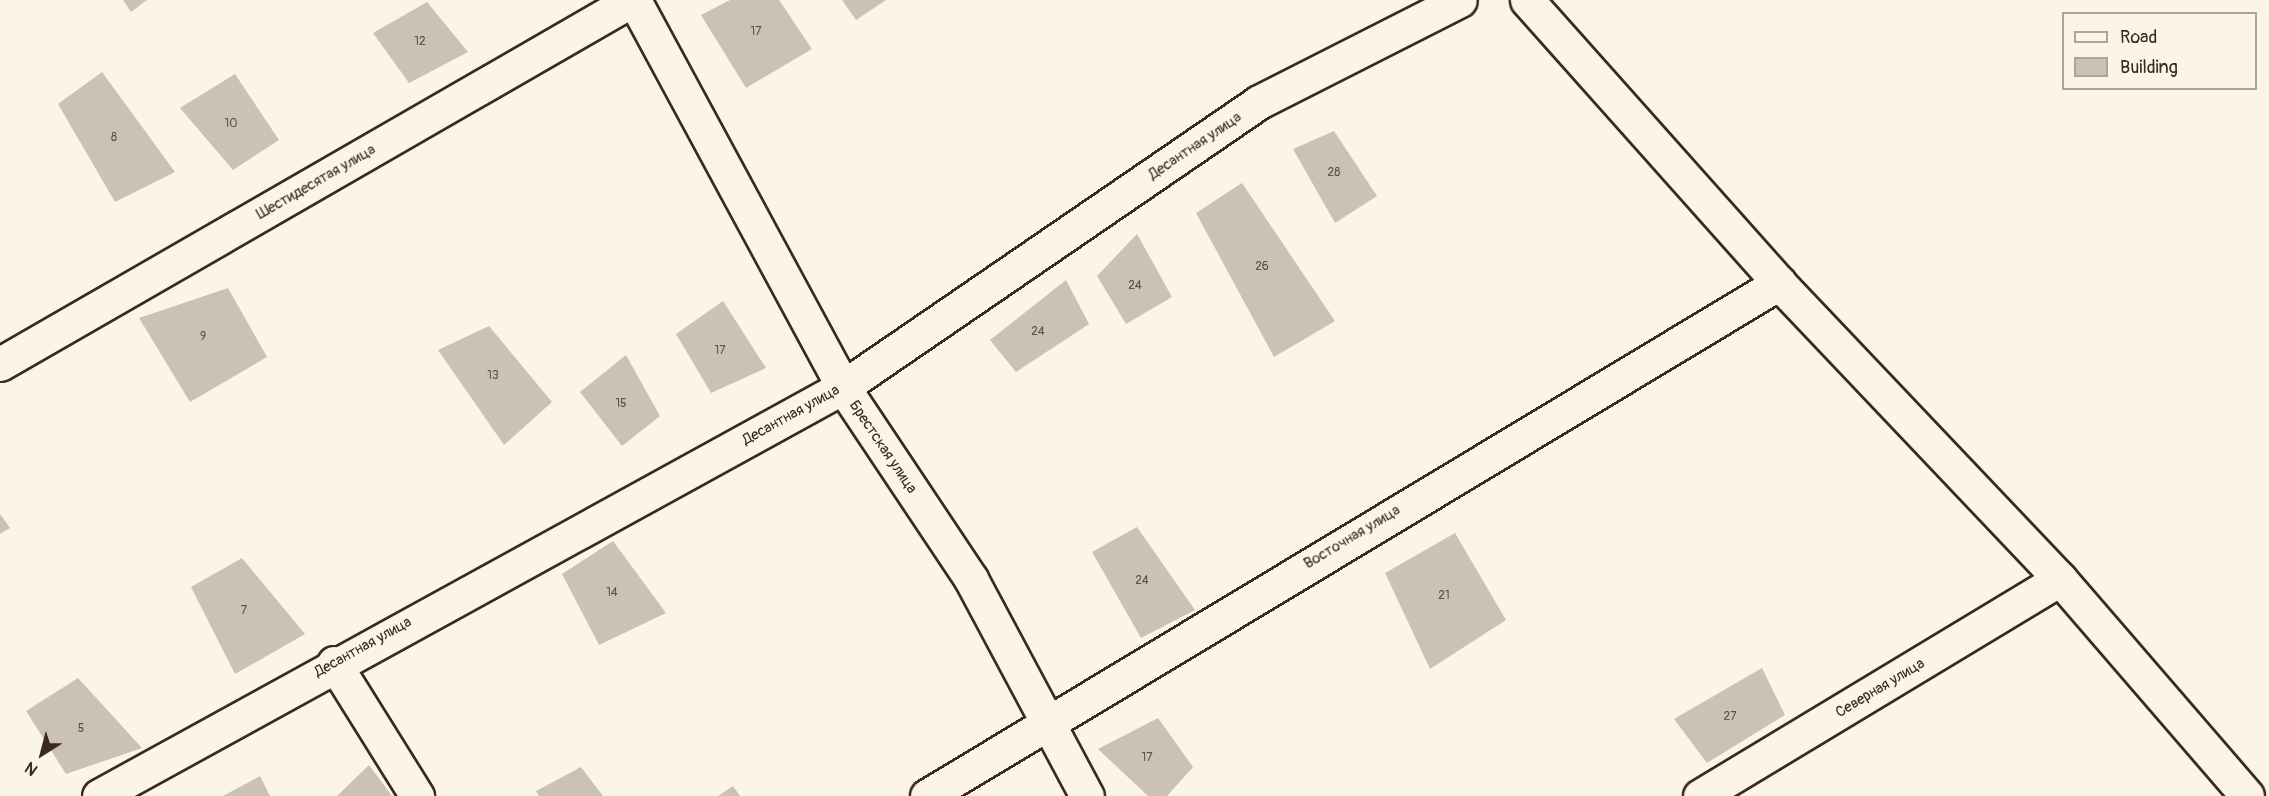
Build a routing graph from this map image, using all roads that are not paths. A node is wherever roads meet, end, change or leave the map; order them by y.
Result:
1 (633, 0) edge
2 (1460, 0) edge
3 (1527, 0) edge
4 (1779, 283) junction
5 (0, 364) edge
6 (843, 387) junction
7 (2060, 579) junction
8 (334, 663) junction
9 (1048, 719) junction
10 (99, 796) edge
11 (417, 796) edge
12 (927, 796) edge
13 (1087, 796) edge
14 (1700, 796) edge
15 (2247, 796) edge

1 - 5 street, Шестидесятая улица
1 - 6 street, Брестская улица
2 - 6 street, Десантная улица
3 - 4 street
4 - 7 street
4 - 9 street, Восточная улица
6 - 8 street, Десантная улица
6 - 9 street, Брестская улица
7 - 14 street, Северная улица
7 - 15 street
8 - 10 street, Десантная улица
8 - 11 street
9 - 12 street, Восточная улица
9 - 13 street, Брестская улица

